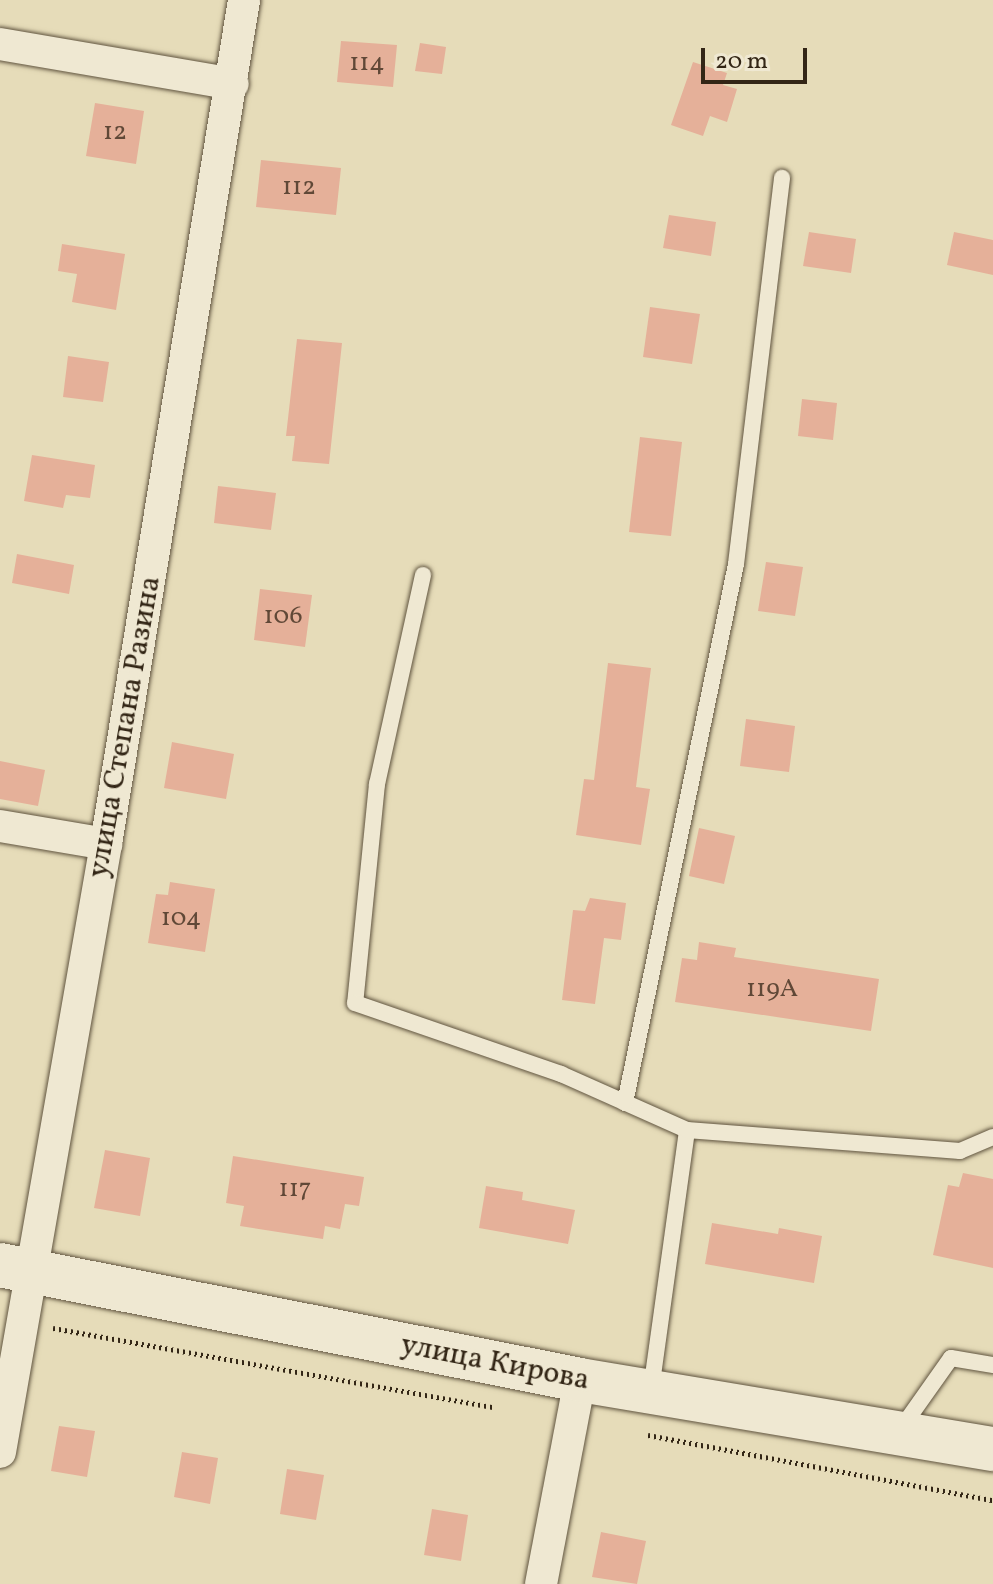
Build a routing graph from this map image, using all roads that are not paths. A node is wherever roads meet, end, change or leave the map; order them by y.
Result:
1 (244, 0) edge
2 (0, 44) edge
3 (233, 84) junction
4 (782, 178) dead end
5 (423, 575) dead end
6 (0, 826) edge
7 (106, 844) junction
8 (625, 1103) junction
9 (687, 1130) junction
10 (993, 1137) edge
11 (16, 1268) edge
12 (993, 1365) edge
13 (580, 1380) junction
14 (650, 1392) junction
15 (897, 1433) junction
16 (993, 1449) edge
17 (0, 1452) edge
18 (541, 1584) edge

1 - 3 street, улица Степана Разина
2 - 3 street
3 - 7 street, улица Степана Разина
4 - 8 lane
5 - 8 lane
6 - 7 street
7 - 11 street, улица Степана Разина
8 - 9 lane
9 - 10 lane
9 - 14 lane
11 - 13 street, улица Кирова
11 - 17 street, улица Степана Разина
12 - 15 lane
13 - 14 street, улица Кирова
13 - 18 street
14 - 15 street, улица Кирова
15 - 16 street, улица Кирова

